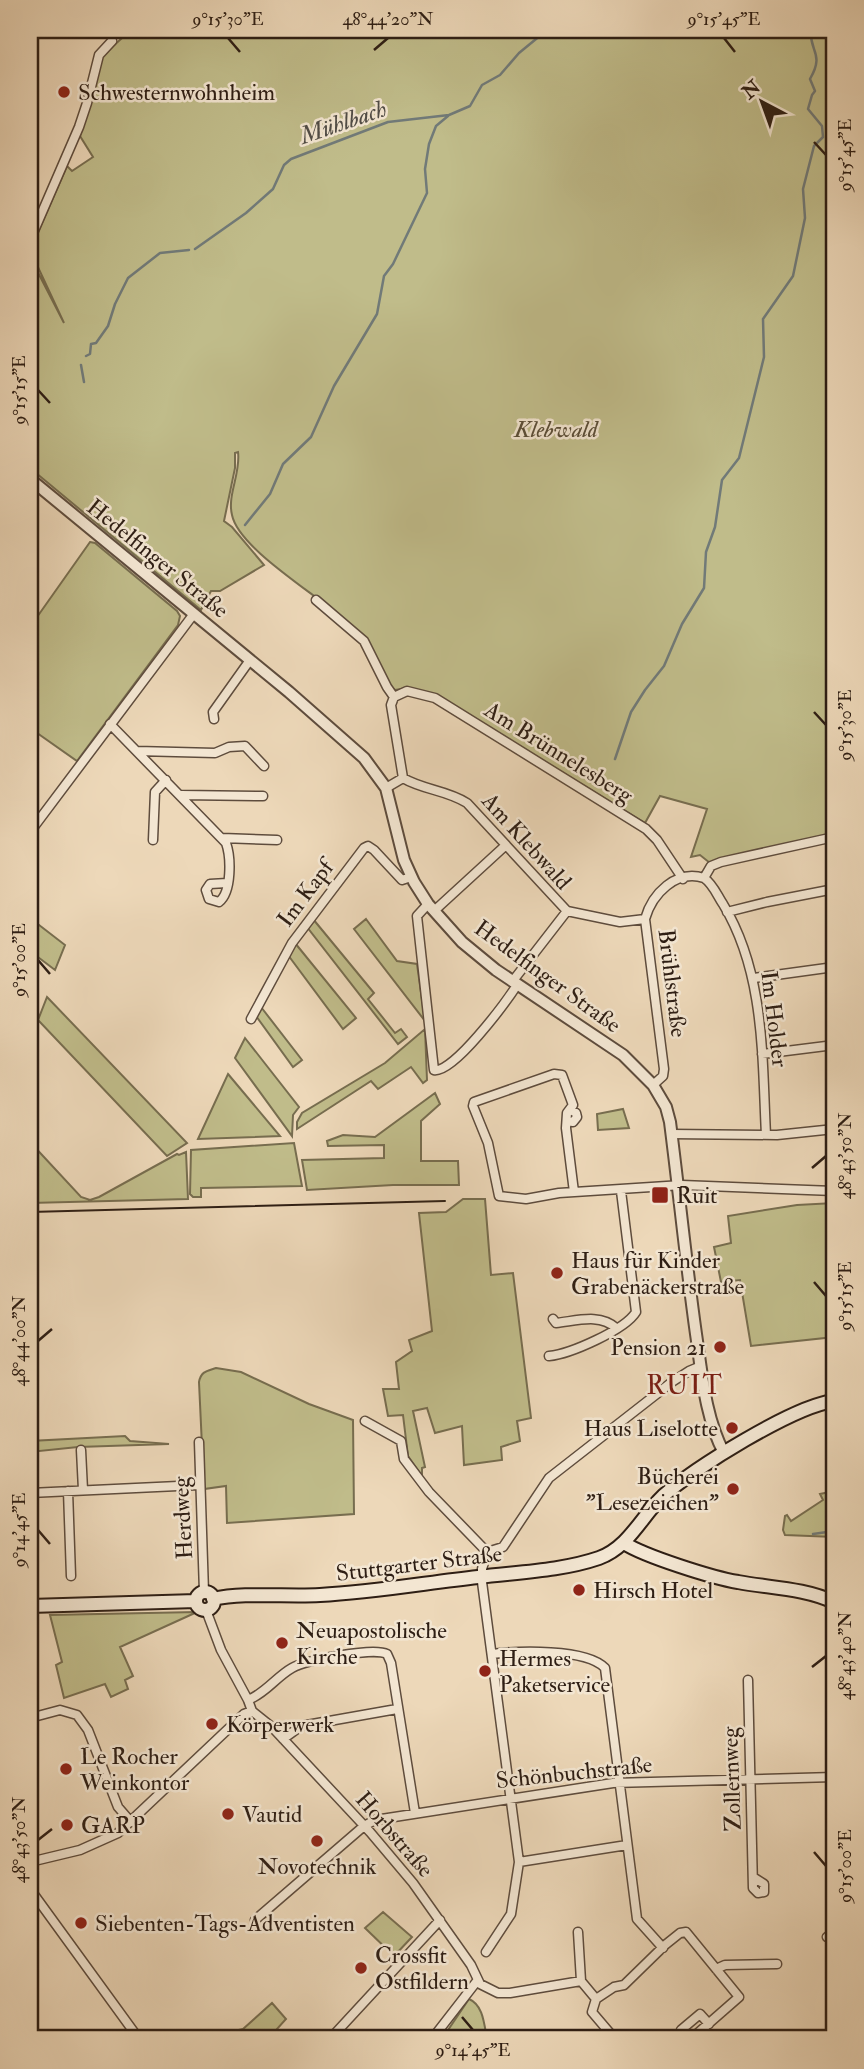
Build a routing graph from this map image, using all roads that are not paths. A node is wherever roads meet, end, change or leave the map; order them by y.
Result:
1 (112, 41) dead end
2 (30, 240) edge
3 (30, 479) edge
4 (316, 600) dead end
5 (193, 615) junction
6 (250, 660) junction
7 (394, 697) junction
8 (214, 719) dead end
9 (110, 724) junction
10 (137, 751) junction
11 (264, 766) dead end
12 (403, 778) junction
13 (166, 780) junction
14 (386, 788) junction
15 (181, 795) junction
16 (264, 796) dead end
17 (30, 832) edge
18 (222, 838) junction
19 (834, 838) edge
20 (153, 840) dead end
21 (277, 840) dead end
22 (506, 845) junction
23 (411, 877) junction
24 (704, 878) junction
25 (683, 879) junction
26 (227, 883) dead end
27 (834, 890) edge
28 (431, 907) junction
29 (567, 911) junction
30 (727, 912) junction
31 (645, 919) junction
32 (834, 967) edge
33 (754, 978) junction
34 (514, 984) junction
35 (251, 1018) dead end
36 (834, 1045) edge
37 (762, 1054) junction
38 (653, 1086) junction
39 (834, 1129) edge
40 (671, 1135) junction
41 (766, 1135) junction
42 (677, 1186) junction
43 (621, 1191) junction
44 (834, 1191) edge
45 (575, 1192) junction
46 (553, 1318) dead end
47 (616, 1328) junction
48 (549, 1356) dead end
49 (701, 1366) junction
50 (834, 1401) edge
51 (365, 1422) dead end
52 (199, 1442) dead end
53 (81, 1450) dead end
54 (724, 1453) junction
55 (199, 1485) junction
56 (83, 1490) junction
57 (68, 1491) junction
58 (30, 1493) edge
59 (624, 1543) junction
60 (487, 1552) junction
61 (71, 1576) dead end
62 (482, 1577) junction
63 (205, 1601) junction
64 (834, 1602) edge
65 (30, 1606) edge
66 (492, 1654) junction
67 (748, 1680) dead end
68 (248, 1700) junction
69 (397, 1709) junction
70 (252, 1711) junction
71 (30, 1718) edge
72 (283, 1739) junction
73 (834, 1777) edge
74 (750, 1780) junction
75 (620, 1783) junction
76 (509, 1798) junction
77 (415, 1813) junction
78 (131, 1822) junction
79 (364, 1826) junction
80 (627, 1845) junction
81 (30, 1862) edge
82 (519, 1862) junction
83 (753, 1877) dead end
84 (30, 1889) edge
85 (254, 1920) dead end
86 (440, 1920) junction
87 (578, 1932) dead end
88 (663, 1948) junction
89 (486, 1952) dead end
90 (778, 1964) dead end
91 (716, 1969) junction
92 (581, 1981) junction
93 (477, 1983) junction
94 (596, 1999) junction
95 (709, 2024) junction
96 (139, 2039) edge
97 (330, 2039) edge
98 (432, 2039) edge
99 (615, 2039) edge
100 (690, 2039) edge

1 - 2 street
3 - 5 street, Hedelfinger Straße
4 - 7 street
5 - 6 street, Hedelfinger Straße
5 - 9 street
6 - 8 street
6 - 14 street, Hedelfinger Straße
7 - 12 street
7 - 25 street, Am Brünnelesberg
9 - 10 street
9 - 17 street
10 - 11 street
10 - 13 street
12 - 14 street
12 - 22 street, Am Klebwald
13 - 15 street
13 - 20 street
14 - 23 street, Hedelfinger Straße
15 - 16 street
15 - 18 street
18 - 21 street
18 - 26 street
19 - 24 street
22 - 28 street
22 - 29 street, Am Klebwald
23 - 28 street, Hedelfinger Straße
23 - 35 street, Im Kapf
24 - 25 street
24 - 30 street, Im Holder
25 - 31 street, Brühlstraße
27 - 30 street
28 - 34 street, Hedelfinger Straße
28 - 34 street
29 - 31 street, Am Klebwald
29 - 34 street
30 - 33 street, Im Holder
31 - 38 street, Brühlstraße
32 - 33 street
33 - 37 street, Im Holder
34 - 38 street, Hedelfinger Straße
36 - 37 street
37 - 41 street, Im Holder
38 - 40 street, Hedelfinger Straße
39 - 41 street
40 - 41 street
40 - 42 street, Hedelfinger Straße
42 - 43 street
42 - 44 street
42 - 49 street, Hedelfinger Straße
43 - 45 street
43 - 47 street
45 - 45 street
46 - 47 street
47 - 48 street
49 - 54 street, Hedelfinger Straße
49 - 60 street
50 - 54 main road
51 - 60 street
52 - 55 street, Herdweg
53 - 56 street
54 - 59 main road
55 - 56 street
55 - 63 street, Herdweg
56 - 57 street
57 - 58 street
57 - 61 street
59 - 62 main road, Stuttgarter Straße
59 - 64 main road
60 - 62 street
62 - 63 main road, Stuttgarter Straße
62 - 66 street
63 - 65 main road, Stuttgarter Straße
63 - 68 street, Horbstraße
66 - 75 street
66 - 76 street
67 - 74 street, Zollernweg
68 - 69 street
68 - 70 street, Horbstraße
69 - 72 street
69 - 77 street
70 - 72 street, Horbstraße
70 - 78 street
71 - 78 street
72 - 79 street, Horbstraße
73 - 74 street, Schönbuchstraße
74 - 75 street, Schönbuchstraße
74 - 83 street, Zollernweg
75 - 76 street, Schönbuchstraße
75 - 80 street
76 - 77 street, Schönbuchstraße
76 - 82 street
77 - 79 street, Schönbuchstraße
78 - 81 street
79 - 85 street
79 - 86 street, Horbstraße
80 - 82 street
80 - 88 street
82 - 89 street
84 - 96 street
86 - 93 street, Horbstraße
86 - 97 street
87 - 92 street
88 - 91 street
88 - 94 street
90 - 91 street
91 - 95 street
92 - 93 street
92 - 94 street
93 - 98 street
94 - 99 street
95 - 100 street
95 - 100 street

